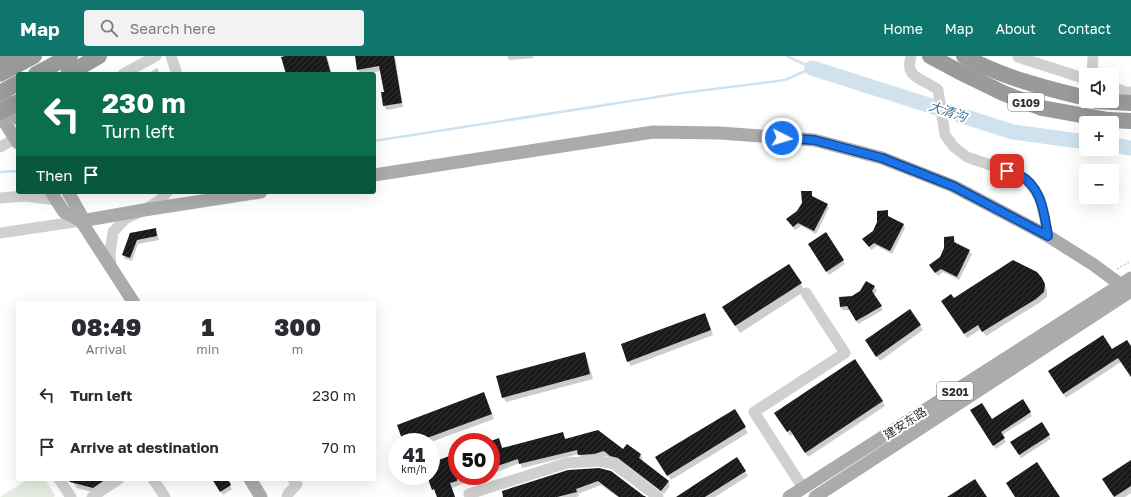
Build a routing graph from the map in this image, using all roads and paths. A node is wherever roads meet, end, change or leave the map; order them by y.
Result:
1 (18, 56) edge
2 (34, 56) edge
3 (70, 56) edge
4 (99, 56) edge
5 (156, 56) edge
6 (171, 56) edge
7 (911, 56) edge
8 (930, 56) edge
9 (964, 56) edge
10 (1093, 56) edge
11 (1018, 58) dead end
12 (0, 65) edge
13 (1092, 68) edge
14 (25, 72) edge
15 (40, 72) edge
16 (71, 72) edge
17 (127, 72) edge
18 (176, 72) edge
19 (0, 74) edge
20 (1079, 77) edge
21 (16, 84) edge
22 (1119, 90) edge
23 (0, 92) edge
24 (1131, 92) edge
25 (1079, 96) edge
26 (1119, 102) edge
27 (1131, 103) edge
28 (9, 111) edge
29 (1131, 120) edge
30 (16, 137) edge
31 (16, 141) edge
32 (0, 147) edge
33 (376, 175) edge
34 (69, 194) edge
35 (165, 194) edge
36 (248, 194) edge
37 (53, 195) edge
38 (0, 198) edge
39 (144, 210) junction
40 (81, 221) junction
41 (0, 233) edge
42 (1048, 236) junction
43 (1131, 261) edge
44 (111, 267) junction
45 (1107, 274) junction
46 (1129, 290) edge
47 (806, 293) dead end
48 (133, 301) edge
49 (60, 481) edge
50 (116, 481) edge
51 (154, 481) edge
52 (251, 481) edge
53 (295, 481) edge
54 (803, 488) junction
55 (469, 494) dead end
56 (71, 497) edge
57 (92, 497) edge
58 (165, 497) edge
59 (261, 497) edge
60 (286, 497) edge
61 (658, 497) edge
62 (790, 497) edge
63 (815, 497) edge

1 - 12 highway
1 - 14 highway
2 - 19 highway, bridge
3 - 15 highway
4 - 16 highway
5 - 17 street
6 - 18 street
7 - 42 street
8 - 29 highway, G109
9 - 25 highway, G109
10 - 13 street
11 - 20 street
21 - 23 highway, bridge
22 - 24 street
23 - 28 main road
26 - 27 highway
28 - 30 main road
31 - 32 street
33 - 42 main road
34 - 40 main road
35 - 39 street
36 - 39 main road
37 - 38 street
37 - 40 main road
39 - 40 main road
39 - 44 street
40 - 41 street
40 - 44 main road
42 - 45 main road
43 - 45 path
44 - 48 main road
45 - 46 main road
46 - 54 main road, 建安东路 / S201
46 - 63 main road, 建安东路 / S201
47 - 54 street
49 - 56 street
50 - 57 street
51 - 58 street
52 - 59 main road
53 - 60 street
54 - 62 main road, 建安东路 / S201
55 - 61 street

